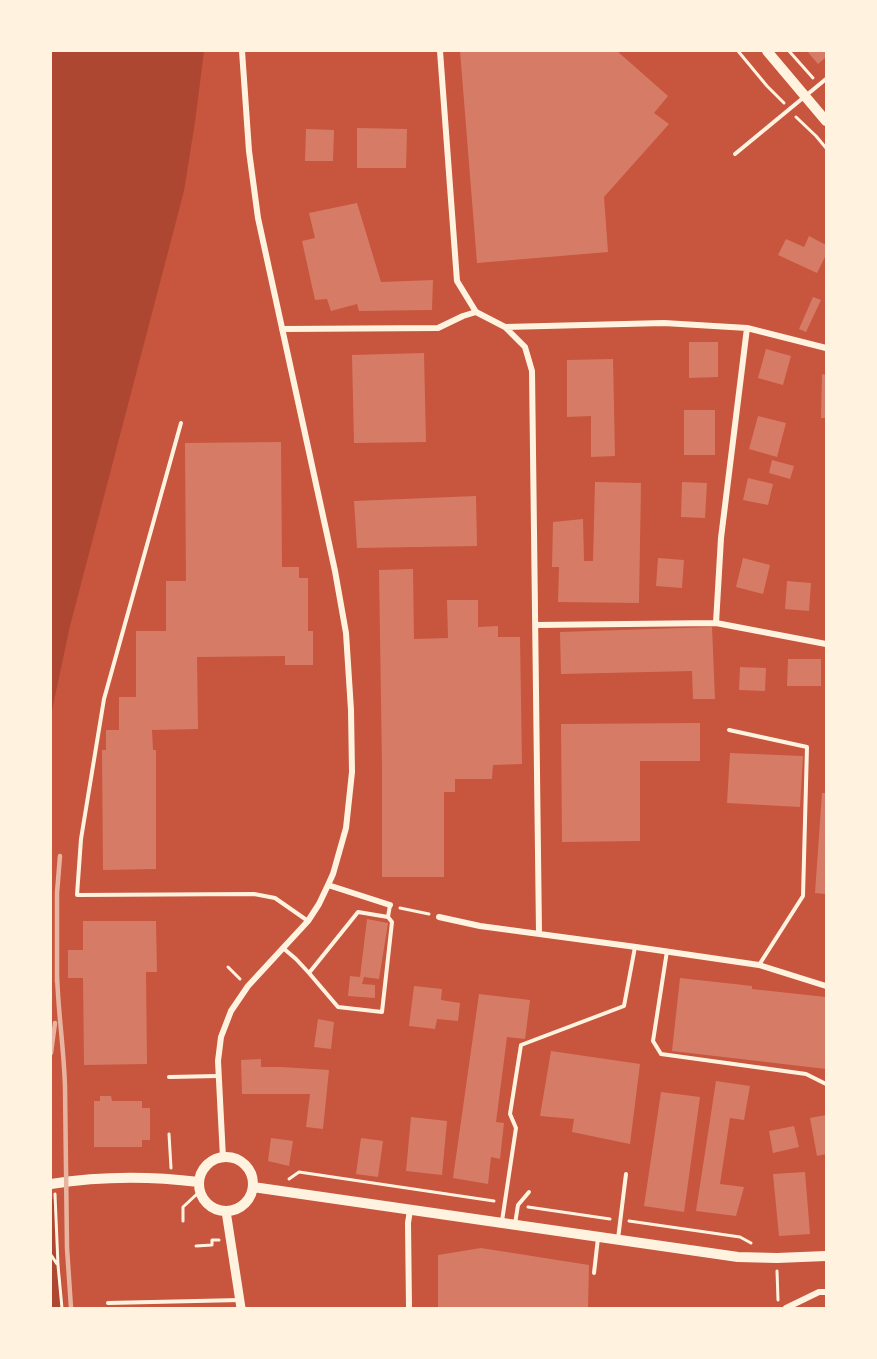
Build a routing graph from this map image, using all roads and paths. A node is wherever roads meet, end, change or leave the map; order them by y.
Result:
1 (242, 51) edge
2 (440, 51) edge
3 (738, 51) edge
4 (767, 51) edge
5 (789, 51) edge
6 (826, 79) edge
7 (819, 84) junction
8 (777, 96) dead end
9 (806, 96) junction
10 (826, 121) edge
11 (802, 124) dead end
12 (826, 148) edge
13 (735, 154) dead end
14 (476, 312) junction
15 (505, 327) junction
16 (747, 328) junction
17 (282, 329) junction
18 (826, 348) edge
19 (181, 423) dead end
20 (716, 623) junction
21 (536, 625) junction
22 (826, 644) edge
23 (729, 730) dead end
24 (328, 885) junction
25 (390, 905) junction
26 (439, 916) joint
27 (388, 917) junction
28 (308, 921) junction
29 (539, 933) junction
30 (636, 946) junction
31 (283, 948) junction
32 (667, 951) junction
33 (759, 966) junction
34 (228, 967) dead end
35 (309, 973) junction
36 (248, 986) junction
37 (826, 986) edge
38 (218, 1076) junction
39 (169, 1077) dead end
40 (826, 1084) edge
41 (170, 1134) dead end
42 (224, 1158) junction
43 (626, 1174) dead end
44 (172, 1178) junction
45 (53, 1184) edge
46 (200, 1186) junction
47 (253, 1187) junction
48 (271, 1190) junction
49 (528, 1192) dead end
50 (505, 1203) junction
51 (518, 1205) junction
52 (410, 1209) junction
53 (226, 1211) junction
54 (621, 1220) junction
55 (183, 1221) dead end
56 (502, 1223) junction
57 (515, 1225) junction
58 (598, 1237) junction
59 (618, 1240) junction
60 (212, 1245) dead end
61 (196, 1246) dead end
62 (51, 1255) edge
63 (826, 1256) edge
64 (777, 1258) junction
65 (58, 1265) junction
66 (594, 1274) dead end
67 (826, 1292) edge
68 (108, 1303) dead end
69 (241, 1304) edge
70 (62, 1308) edge
71 (409, 1308) edge
72 (778, 1308) edge
73 (786, 1308) edge

1 - 17 street
2 - 14 street
3 - 8 path
4 - 9 main road
5 - 7 path
6 - 7 lane
7 - 9 lane
9 - 10 main road
9 - 13 lane
11 - 12 path
14 - 15 street
14 - 17 street
15 - 16 street
15 - 21 street
16 - 18 street
16 - 20 street
17 - 24 street
19 - 28 lane
20 - 21 street
20 - 22 street
21 - 29 street
23 - 33 lane
24 - 25 street
24 - 28 street
25 - 26 path
25 - 27 lane
26 - 29 street
27 - 35 lane
27 - 35 lane
28 - 31 street
29 - 30 street
30 - 32 street
30 - 50 lane
31 - 35 lane
31 - 36 street
32 - 33 street
32 - 40 lane
33 - 37 street
34 - 36 path
36 - 38 street
38 - 39 lane
38 - 42 street
41 - 44 path
42 - 46 main road
42 - 47 main road
43 - 54 lane
44 - 45 main road
44 - 46 main road
45 - 65 path
46 - 53 main road
46 - 55 path
47 - 48 main road
47 - 53 main road
48 - 50 path
48 - 52 main road
49 - 51 lane
50 - 56 lane
51 - 54 path
51 - 57 lane
52 - 56 main road
52 - 71 street
53 - 69 street
54 - 59 lane
54 - 64 path
56 - 57 main road
57 - 58 main road
58 - 59 main road
58 - 66 lane
59 - 64 main road
60 - 61 path
62 - 65 path
63 - 64 main road
64 - 72 path
65 - 70 path
67 - 73 street
68 - 69 lane

